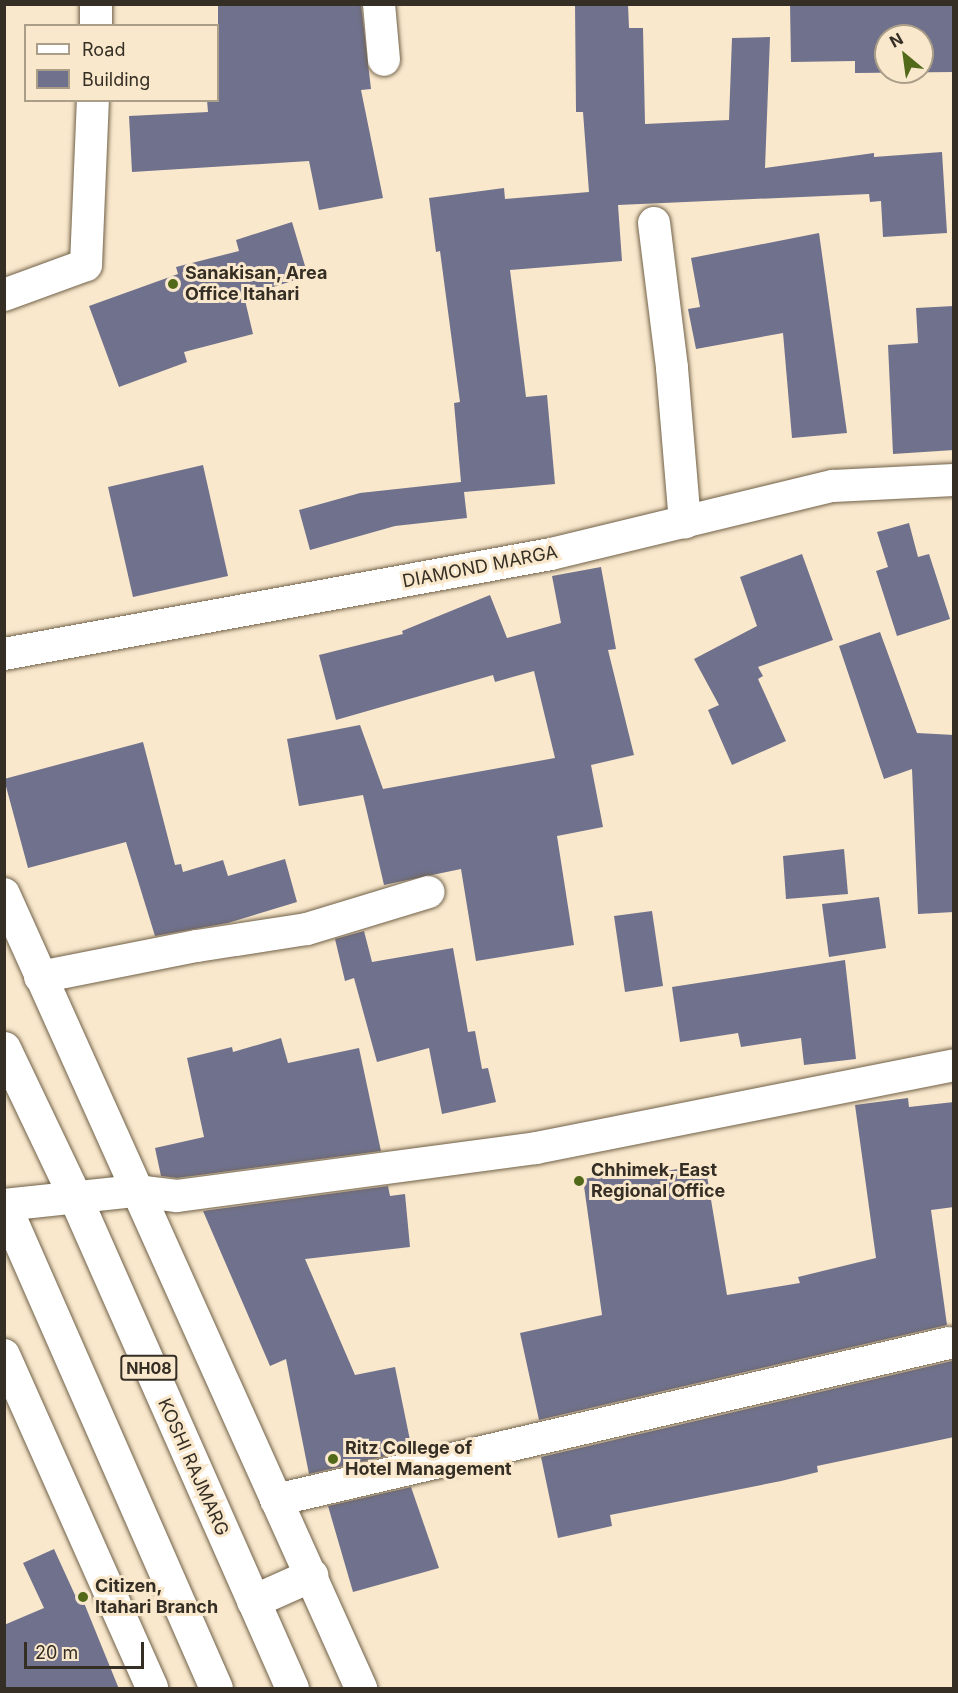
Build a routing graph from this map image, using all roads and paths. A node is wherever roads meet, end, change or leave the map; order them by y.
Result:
1 (96, 4) edge
2 (379, 4) edge
3 (96, 24) edge
4 (384, 60) dead end
5 (93, 102) edge
6 (654, 223) dead end
7 (4, 296) edge
8 (954, 480) edge
9 (685, 522) junction
10 (4, 654) edge
11 (429, 892) dead end
12 (4, 894) edge
13 (40, 977) junction
14 (4, 1048) edge
15 (954, 1065) edge
16 (136, 1191) junction
17 (74, 1195) junction
18 (5, 1205) edge
19 (949, 1343) dead end
20 (4, 1355) edge
21 (276, 1500) junction
22 (311, 1575) junction
23 (253, 1601) junction
24 (152, 1689) edge
25 (216, 1689) edge
26 (292, 1689) edge
27 (361, 1689) edge

1 - 3 street
2 - 4 street
5 - 7 street
6 - 9 street
8 - 9 street, DIAMOND MARGA
9 - 10 street, DIAMOND MARGA
11 - 13 street
12 - 13 street
13 - 16 street
14 - 17 main road, KOSHI RAJMARG / NH08
15 - 16 street
16 - 17 street
16 - 21 street
17 - 18 street
17 - 23 main road, KOSHI RAJMARG / NH08
18 - 25 main road
19 - 21 street
20 - 24 street
21 - 22 street
22 - 23 main road
22 - 27 street
23 - 26 main road, KOSHI RAJMARG / NH08

